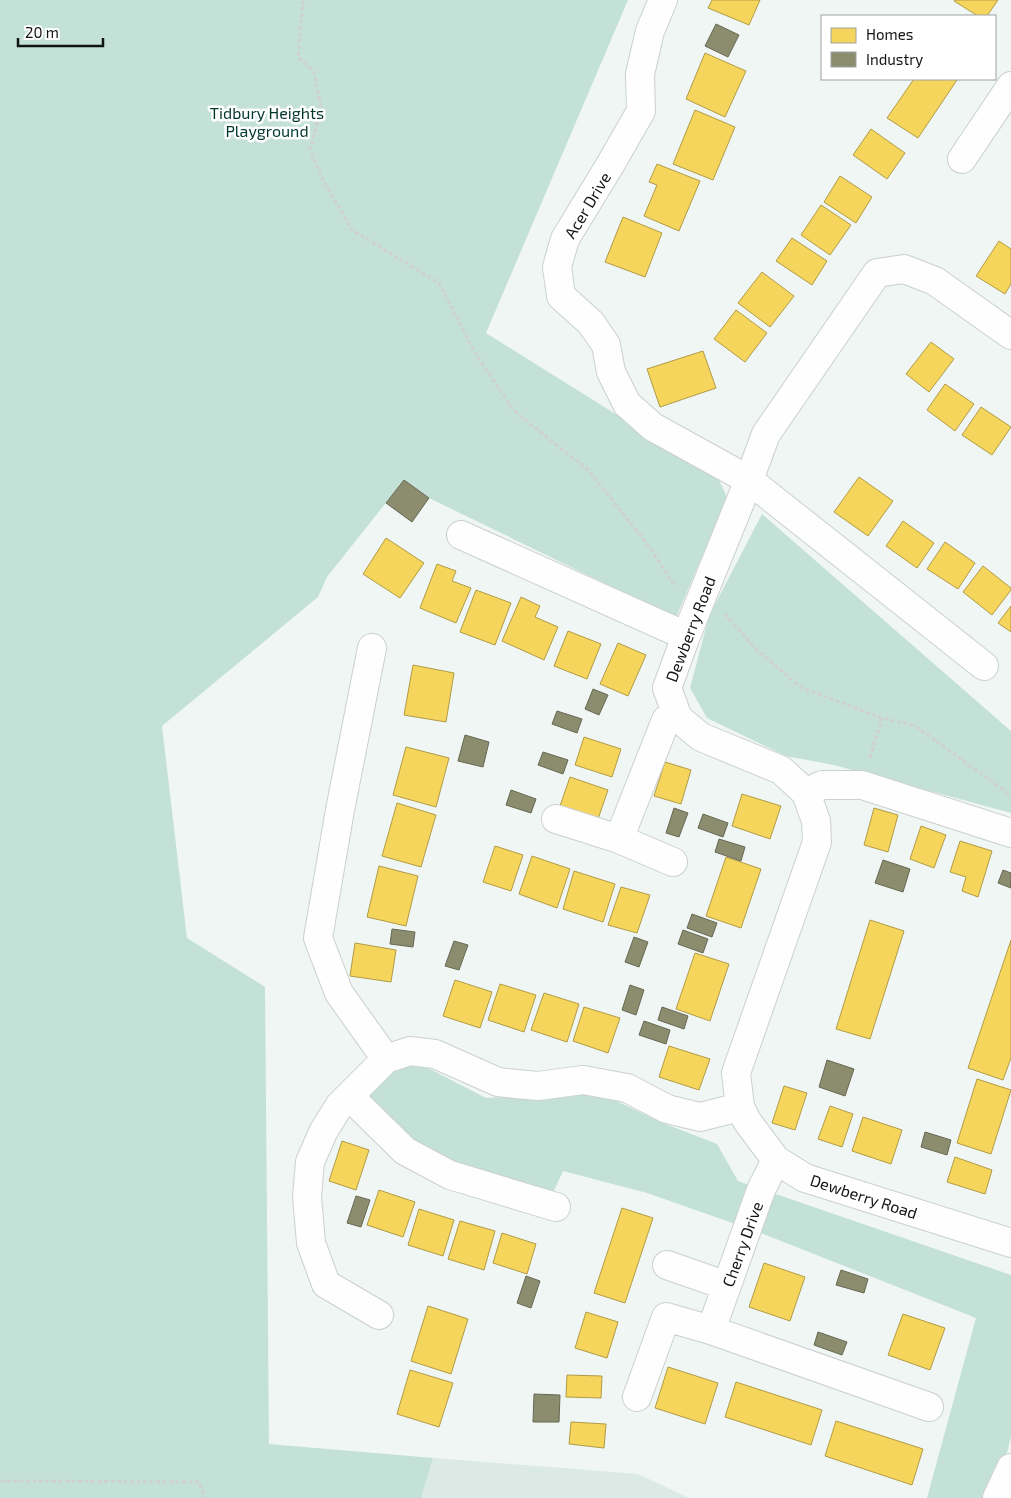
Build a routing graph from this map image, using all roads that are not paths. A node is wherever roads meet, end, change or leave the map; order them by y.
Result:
1 (663, 0) edge
2 (1011, 86) edge
3 (962, 159) dead end
4 (1011, 335) edge
5 (749, 480) junction
6 (461, 535) dead end
7 (686, 636) junction
8 (372, 648) dead end
9 (984, 666) dead end
10 (678, 718) junction
11 (806, 793) junction
12 (556, 819) dead end
13 (1011, 833) edge
14 (619, 839) junction
15 (673, 862) dead end
16 (386, 1059) junction
17 (344, 1101) junction
18 (740, 1108) junction
19 (776, 1160) junction
20 (556, 1207) dead end
21 (1011, 1243) edge
22 (667, 1265) dead end
23 (727, 1286) junction
24 (379, 1315) dead end
25 (711, 1330) junction
26 (637, 1397) dead end
27 (929, 1407) dead end
28 (1011, 1468) edge
29 (997, 1498) edge

1 - 5 street, Acer Drive
2 - 3 street
4 - 5 street, Dewberry Road
5 - 7 street, Dewberry Road
5 - 9 street, Acer Drive
6 - 7 street
7 - 10 street, Dewberry Road
8 - 16 street
10 - 11 street, Dewberry Road
10 - 14 street
11 - 13 street
11 - 18 street, Dewberry Road
12 - 14 street
14 - 15 street
16 - 17 street
16 - 18 street
17 - 20 street
17 - 24 street
18 - 19 street, Dewberry Road
19 - 21 street, Dewberry Road
19 - 23 street, Cherry Drive
22 - 23 street
23 - 25 street, Cherry Drive
25 - 26 street
25 - 27 street
28 - 29 street

